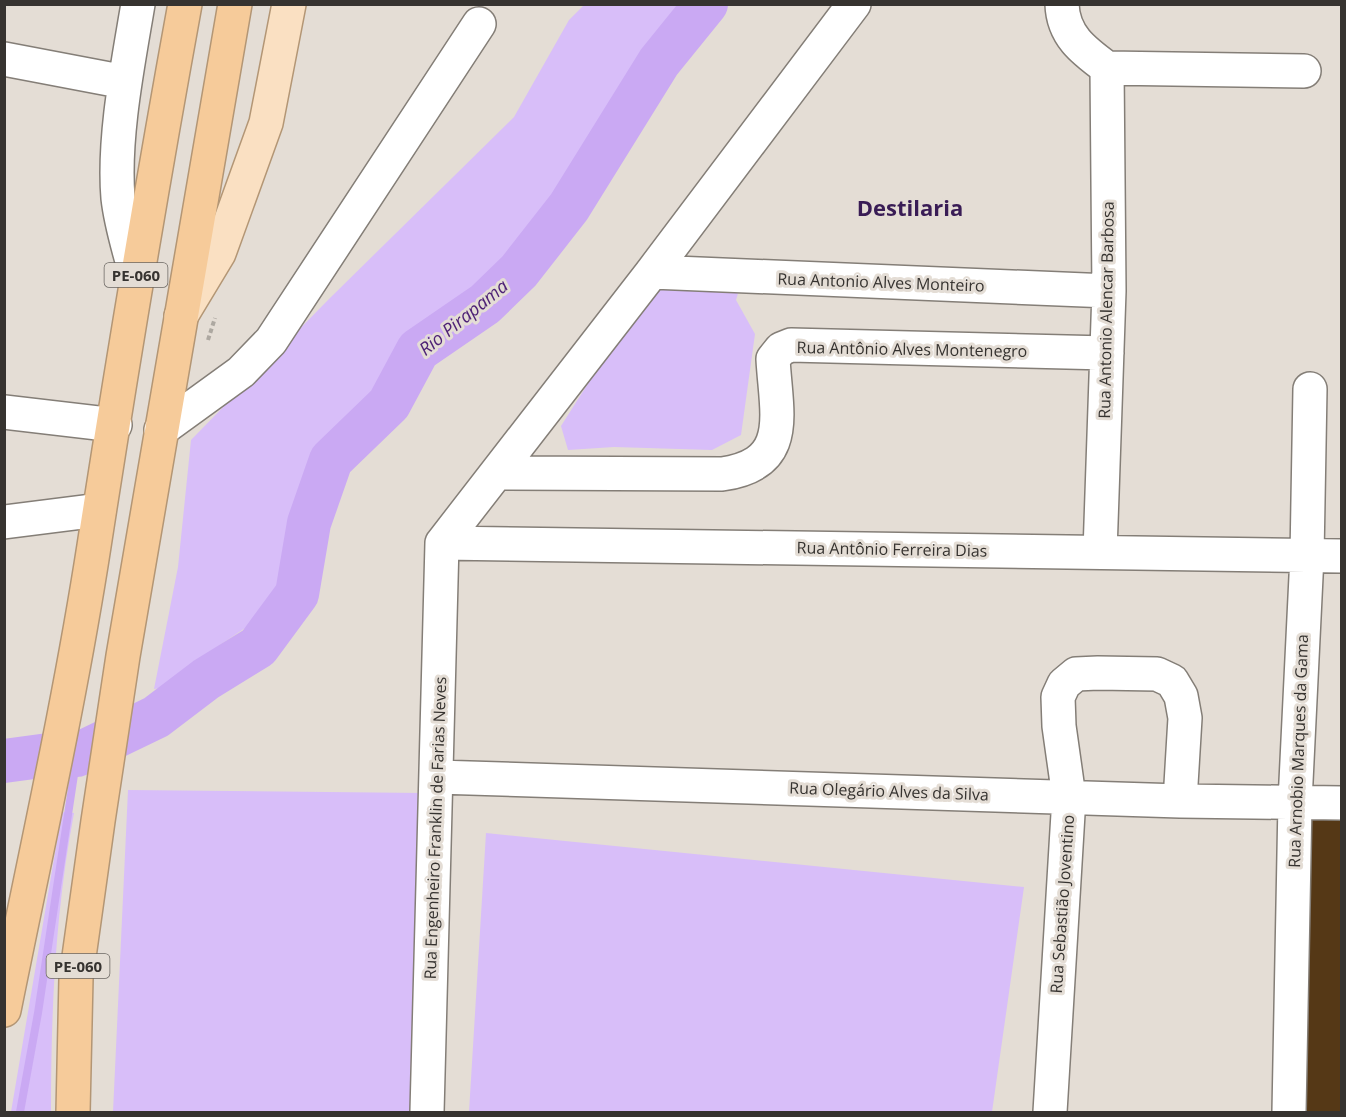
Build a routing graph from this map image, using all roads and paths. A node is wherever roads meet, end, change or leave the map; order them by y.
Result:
1 (138, 4) edge
2 (185, 4) edge
3 (235, 4) edge
4 (289, 4) edge
5 (854, 4) edge
6 (1062, 4) edge
7 (479, 24) dead end
8 (4, 59) edge
9 (1107, 68) junction
10 (1304, 71) dead end
11 (126, 82) junction
12 (652, 272) junction
13 (136, 275) junction
14 (1109, 291) junction
15 (181, 316) junction
16 (216, 316) dead end
17 (205, 349) dead end
18 (1107, 353) junction
19 (1310, 389) dead end
20 (4, 412) edge
21 (115, 425) junction
22 (161, 430) junction
23 (496, 473) junction
24 (99, 510) junction
25 (4, 522) edge
26 (442, 543) junction
27 (1100, 552) junction
28 (1306, 555) junction
29 (1341, 556) edge
30 (437, 777) junction
31 (1069, 797) junction
32 (1180, 801) junction
33 (1295, 802) junction
34 (1341, 803) edge
35 (4, 1010) edge
36 (73, 1113) edge
37 (427, 1113) edge
38 (1050, 1113) edge
39 (1289, 1113) edge

1 - 11 street
2 - 13 highway, PE-060
3 - 15 highway, PE-060
4 - 15 main road
5 - 12 street
6 - 9 street
7 - 22 street
8 - 11 street
9 - 10 street
9 - 14 street, Rua Antonio Alencar Barbosa
11 - 13 street
12 - 14 street, Rua Antonio Alves Monteiro
12 - 23 street
13 - 21 highway, PE-060
14 - 18 street, Rua Antonio Alencar Barbosa
15 - 22 highway, PE-060
16 - 17 path
18 - 23 street, Rua Antônio Alves Montenegro
18 - 27 street, Rua Antonio Alencar Barbosa
19 - 28 street, Rua Arnobio Marques da Gama
20 - 21 street
21 - 24 highway, PE-060
22 - 36 highway, PE-060
23 - 26 street
24 - 25 street
24 - 35 highway, PE-060
26 - 27 street, Rua Antônio Ferreira Dias
26 - 30 street, Rua Engenheiro Franklin de Farias Neves
27 - 28 street, Rua Antônio Ferreira Dias
28 - 29 street, Rua Antônio Ferreira Dias
28 - 33 street, Rua Arnobio Marques da Gama
30 - 31 street, Rua Olegário Alves da Silva
30 - 37 street, Rua Engenheiro Franklin de Farias Neves
31 - 32 street, Rua Olegário Alves da Silva
31 - 32 street, Rua Sebastião Joventino
31 - 38 street, Rua Sebastião Joventino
32 - 33 street, Rua Olegário Alves da Silva
33 - 34 street, Rua Olegário Alves da Silva
33 - 39 street, Rua Arnobio Marques da Gama

